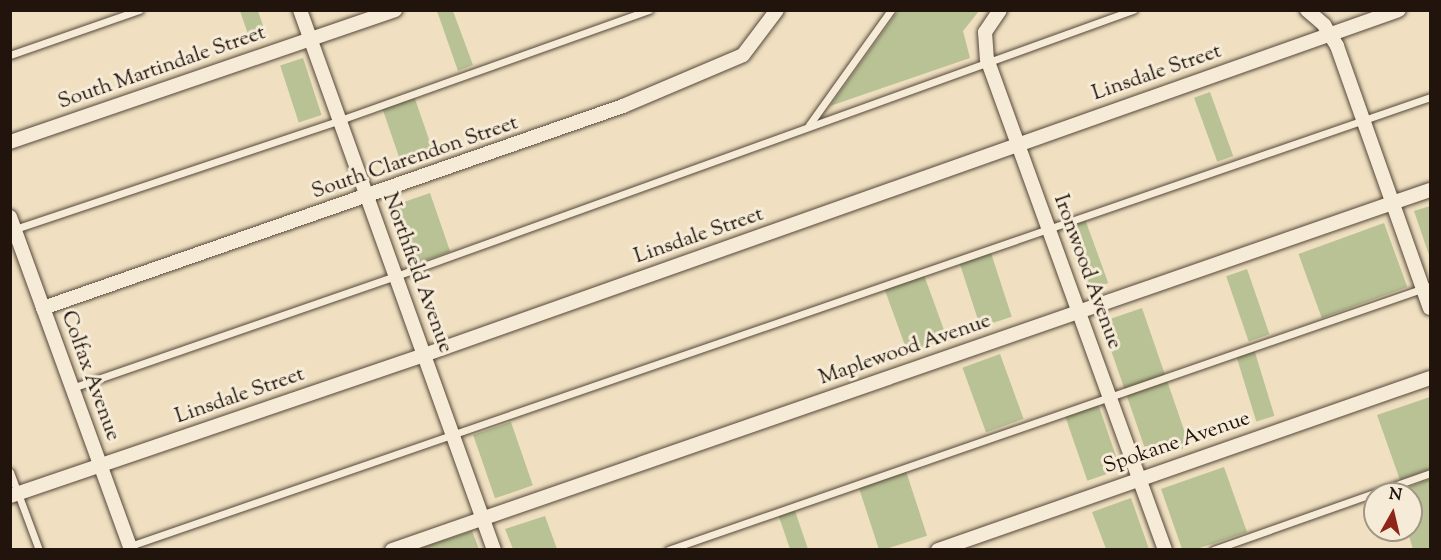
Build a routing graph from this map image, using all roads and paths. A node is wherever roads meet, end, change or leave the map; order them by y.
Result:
1 (139, 10) edge
2 (300, 10) edge
3 (395, 10) edge
4 (649, 10) edge
5 (777, 10) edge
6 (891, 10) edge
7 (1000, 10) edge
8 (1133, 10) edge
9 (1307, 10) edge
10 (1399, 10) edge
11 (1331, 35) junction
12 (310, 39) junction
13 (10, 55) edge
14 (987, 61) junction
15 (1431, 97) edge
16 (340, 120) junction
17 (1363, 120) junction
18 (809, 125) junction
19 (10, 142) edge
20 (1019, 143) junction
21 (1431, 190) edge
22 (367, 197) junction
23 (1393, 203) junction
24 (13, 223) edge
25 (1049, 228) junction
26 (396, 276) junction
27 (1427, 287) edge
28 (43, 308) junction
29 (1431, 308) edge
30 (1079, 312) junction
31 (424, 355) junction
32 (1431, 378) edge
33 (72, 388) junction
34 (1110, 397) junction
35 (453, 435) junction
36 (100, 466) junction
37 (10, 472) edge
38 (1431, 472) edge
39 (1139, 479) junction
40 (14, 495) edge
41 (483, 518) junction
42 (130, 548) edge
43 (39, 549) edge
44 (393, 549) edge
45 (494, 549) edge
46 (668, 549) edge
47 (938, 549) edge
48 (1165, 549) edge
49 (1213, 549) edge

1 - 13 lane
2 - 12 street, Northfield Avenue
3 - 12 street, South Martindale Street
4 - 16 lane
5 - 22 street, South Clarendon Street
6 - 18 lane
7 - 14 street, Ironwood Avenue
8 - 14 lane
9 - 11 street
10 - 11 street, Linsdale Street
11 - 17 street
11 - 20 street, Linsdale Street
12 - 16 street, Northfield Avenue
12 - 19 street, South Martindale Street
14 - 18 lane
14 - 20 street, Ironwood Avenue
15 - 17 lane
16 - 22 street, Northfield Avenue
16 - 24 lane
17 - 23 street
17 - 25 lane
18 - 26 lane
20 - 25 street, Ironwood Avenue
20 - 31 street, Linsdale Street
21 - 23 street, Maplewood Avenue
22 - 26 street, Northfield Avenue
22 - 28 street, South Clarendon Street
23 - 27 street
23 - 30 street, Maplewood Avenue
24 - 28 street, Colfax Avenue
25 - 30 street, Ironwood Avenue
25 - 35 lane
26 - 31 street, Northfield Avenue
26 - 33 lane
27 - 29 street
27 - 34 lane
28 - 33 street, Colfax Avenue
30 - 34 street, Ironwood Avenue
30 - 41 street, Maplewood Avenue
31 - 35 street, Northfield Avenue
31 - 36 street, Linsdale Street
32 - 39 street, Spokane Avenue
33 - 36 street, Colfax Avenue
34 - 39 street, Ironwood Avenue
34 - 46 lane
35 - 41 street, Northfield Avenue
35 - 42 lane
36 - 40 street, Linsdale Street
36 - 42 street, Colfax Avenue
37 - 40 lane
38 - 49 lane
39 - 47 street, Spokane Avenue
39 - 48 street, Ironwood Avenue
40 - 43 lane
41 - 44 street, Maplewood Avenue
41 - 45 street, Northfield Avenue

